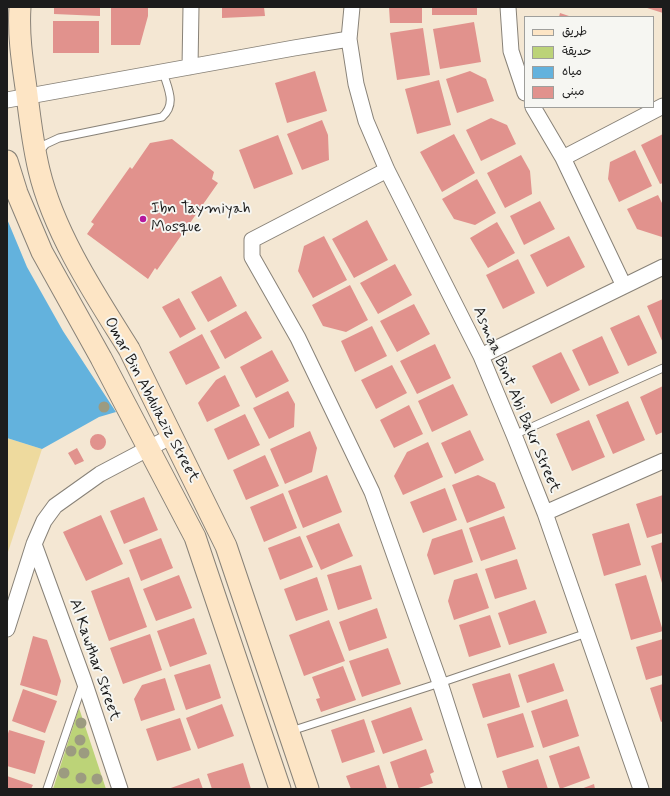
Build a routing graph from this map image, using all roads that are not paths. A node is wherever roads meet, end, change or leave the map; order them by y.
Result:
1 (20, 7) edge
2 (191, 7) edge
3 (352, 7) edge
4 (508, 7) edge
5 (349, 39) junction
6 (190, 67) junction
7 (163, 72) junction
8 (524, 90) edge
9 (17, 99) edge
10 (663, 106) edge
11 (534, 108) edge
12 (36, 155) junction
13 (563, 158) junction
14 (7, 161) edge
15 (387, 170) junction
16 (663, 267) edge
17 (624, 286) junction
18 (481, 356) junction
19 (663, 368) edge
20 (514, 435) junction
21 (172, 436) junction
22 (149, 448) junction
23 (663, 461) edge
24 (545, 513) junction
25 (34, 544) junction
26 (7, 629) edge
27 (587, 634) junction
28 (84, 681) junction
29 (440, 683) junction
30 (289, 732) junction
31 (47, 789) edge
32 (120, 789) edge
33 (280, 789) edge
34 (308, 789) edge
35 (474, 789) edge
36 (641, 789) edge

1 - 9 street, Omar Bin Abdulaziz Street
2 - 6 street
3 - 5 street, Asmaa Bint Abi Bakr Street
4 - 8 street
5 - 6 street
5 - 15 street, Asmaa Bint Abi Bakr Street
6 - 7 street
7 - 9 street
7 - 12 lane
9 - 12 street, Omar Bin Abdulaziz Street
10 - 13 street
11 - 13 street
12 - 21 street, Omar Bin Abdulaziz Street
13 - 17 street
14 - 22 street
15 - 18 street, Asmaa Bint Abi Bakr Street
15 - 29 street
16 - 17 street
17 - 18 street
18 - 20 street, Asmaa Bint Abi Bakr Street
19 - 20 lane
20 - 24 street, Asmaa Bint Abi Bakr Street
21 - 22 street
21 - 30 street, Omar Bin Abdulaziz Street
22 - 25 street
22 - 33 street
23 - 24 street
24 - 27 street, Asmaa Bint Abi Bakr Street
25 - 26 street
25 - 28 street, Al Kawthar Street
27 - 29 lane
27 - 36 street, Asmaa Bint Abi Bakr Street
28 - 31 lane
28 - 32 street, Al Kawthar Street
29 - 30 lane
29 - 35 street
30 - 34 street, Omar Bin Abdulaziz Street

